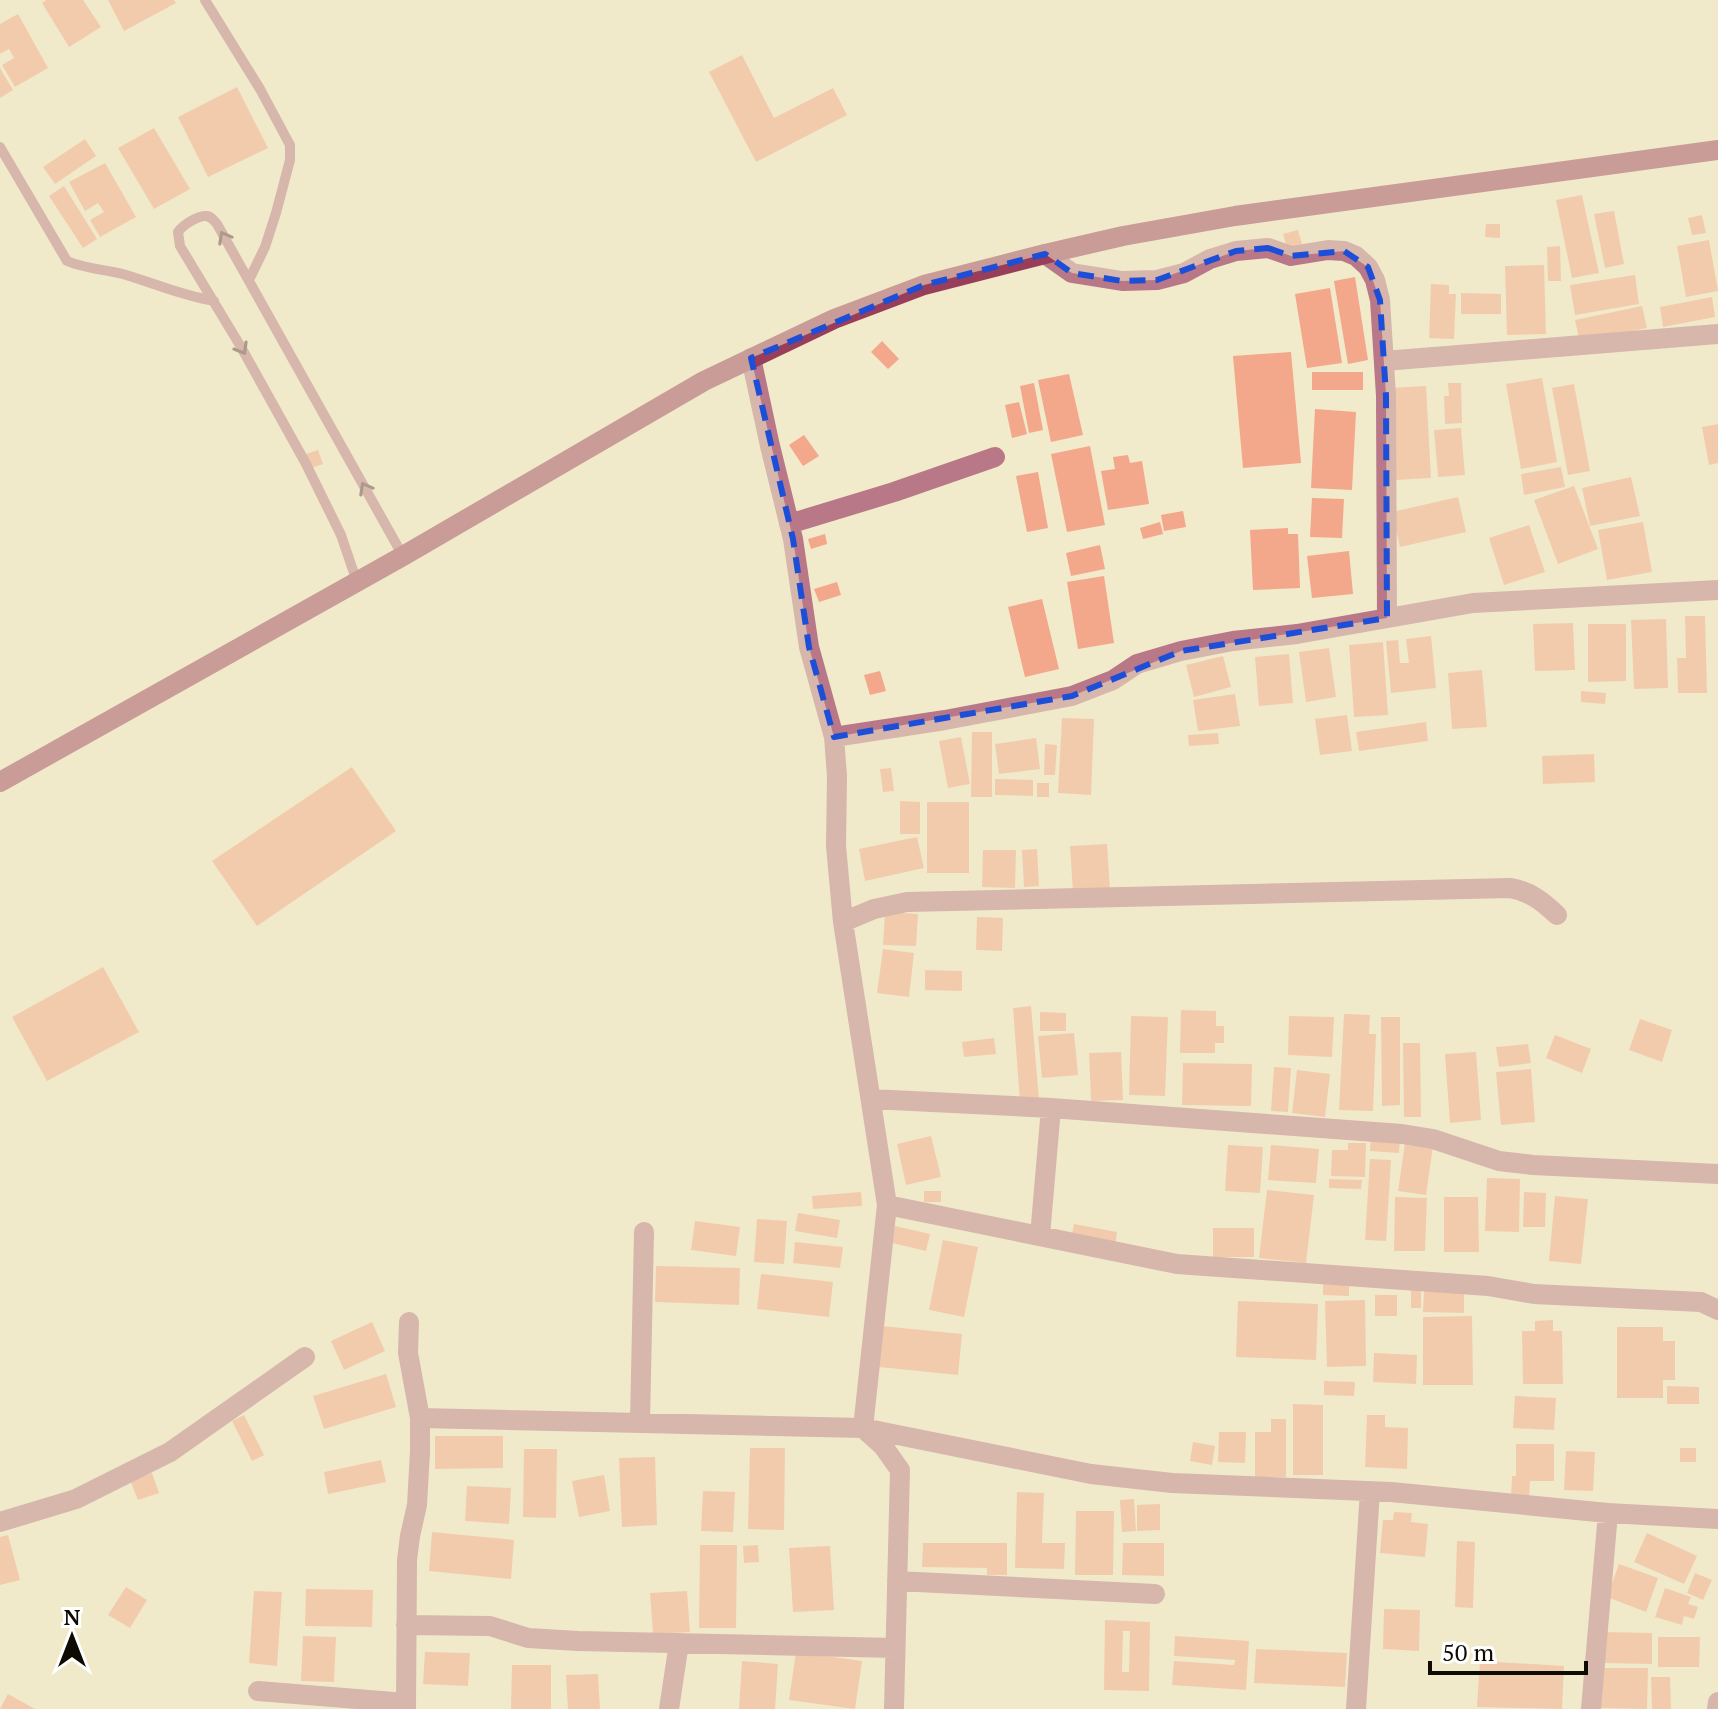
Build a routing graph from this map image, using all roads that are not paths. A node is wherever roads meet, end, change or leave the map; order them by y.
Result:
1 (205, 0) edge
2 (0, 147) edge
3 (1718, 150) edge
4 (1045, 254) junction
5 (249, 280) junction
6 (214, 301) junction
7 (1718, 334) edge
8 (751, 358) junction
9 (1384, 361) junction
10 (995, 457) dead end
11 (789, 524) junction
12 (403, 556) junction
13 (357, 582) junction
14 (1718, 590) edge
15 (1387, 618) junction
16 (834, 737) junction
17 (0, 782) edge
18 (1557, 915) dead end
19 (843, 922) junction
20 (871, 1099) junction
21 (1051, 1108) junction
22 (1718, 1174) edge
23 (887, 1205) junction
24 (644, 1232) dead end
25 (1040, 1236) junction
26 (1718, 1310) edge
27 (409, 1322) dead end
28 (305, 1357) dead end
29 (420, 1418) junction
30 (640, 1423) junction
31 (863, 1428) junction
32 (1370, 1491) junction
33 (1608, 1513) junction
34 (1718, 1519) edge
35 (0, 1522) edge
36 (897, 1581) junction
37 (1155, 1594) dead end
38 (406, 1625) junction
39 (679, 1643) junction
40 (895, 1648) junction
41 (258, 1691) dead end
42 (1718, 1702) edge
43 (406, 1706) edge
44 (669, 1709) edge
45 (894, 1709) edge
46 (1356, 1709) edge
47 (1591, 1709) edge
48 (1717, 1709) edge

1 - 5 lane
2 - 6 lane
3 - 4 main road
4 - 8 main road
4 - 9 street
5 -> 6 lane
12 -> 5 lane
6 -> 13 lane
7 - 9 street
8 - 11 street
8 - 12 main road
9 - 15 street
10 - 11 street
11 - 16 street
12 - 13 main road
13 - 17 main road
14 - 15 street
15 - 16 street
16 - 19 street
18 - 19 street
19 - 20 street
20 - 21 street
20 - 23 street
21 - 22 street
21 - 25 street
23 - 25 street
23 - 31 street
24 - 30 street
25 - 26 street
27 - 29 street
28 - 35 street
29 - 30 street
29 - 38 street
30 - 31 street
31 - 32 street
31 - 36 street
32 - 33 street
32 - 46 street
33 - 34 street
33 - 47 street
36 - 37 street
36 - 40 street
38 - 39 street
38 - 43 street
39 - 40 street
39 - 44 street
40 - 45 street
41 - 43 street
42 - 48 street

